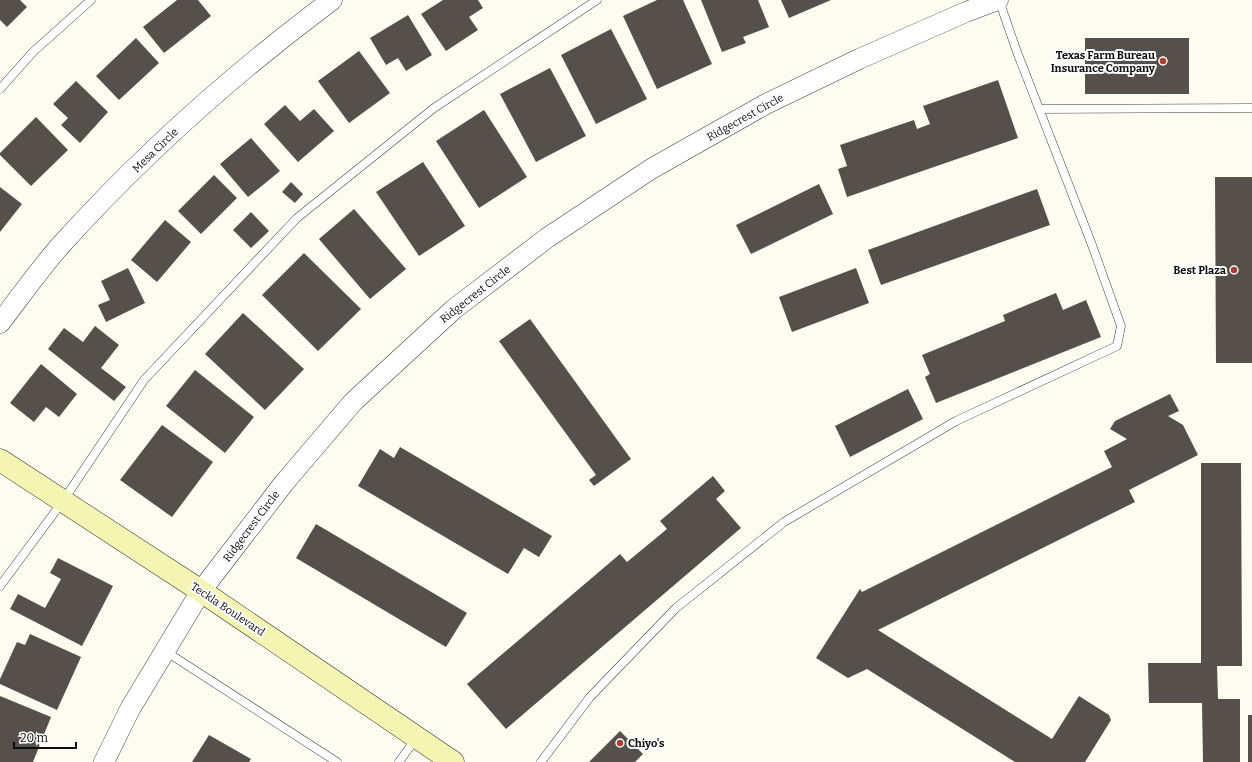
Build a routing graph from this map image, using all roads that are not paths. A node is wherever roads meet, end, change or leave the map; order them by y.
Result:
1 (91, 0) edge
2 (332, 0) edge
3 (597, 0) edge
4 (998, 0) edge
5 (0, 89) edge
6 (1252, 108) edge
7 (1040, 109) junction
8 (0, 323) edge
9 (0, 460) edge
10 (62, 501) junction
11 (0, 586) edge
12 (201, 591) junction
13 (165, 651) junction
14 (416, 737) junction
15 (104, 762) edge
16 (338, 762) edge
17 (399, 762) edge
18 (453, 762) edge
19 (541, 762) edge

1 - 5 lane
2 - 8 street, Mesa Circle
3 - 10 lane
4 - 7 lane
4 - 12 street, Ridgecrest Circle
6 - 7 lane
7 - 19 lane
9 - 10 main road, Teckla Boulevard
10 - 11 lane
10 - 12 main road, Teckla Boulevard
12 - 13 street, Ridgecrest Circle
12 - 14 main road, Teckla Boulevard
13 - 15 street, Ridgecrest Circle
13 - 16 lane
14 - 17 lane
14 - 18 main road, Teckla Boulevard

